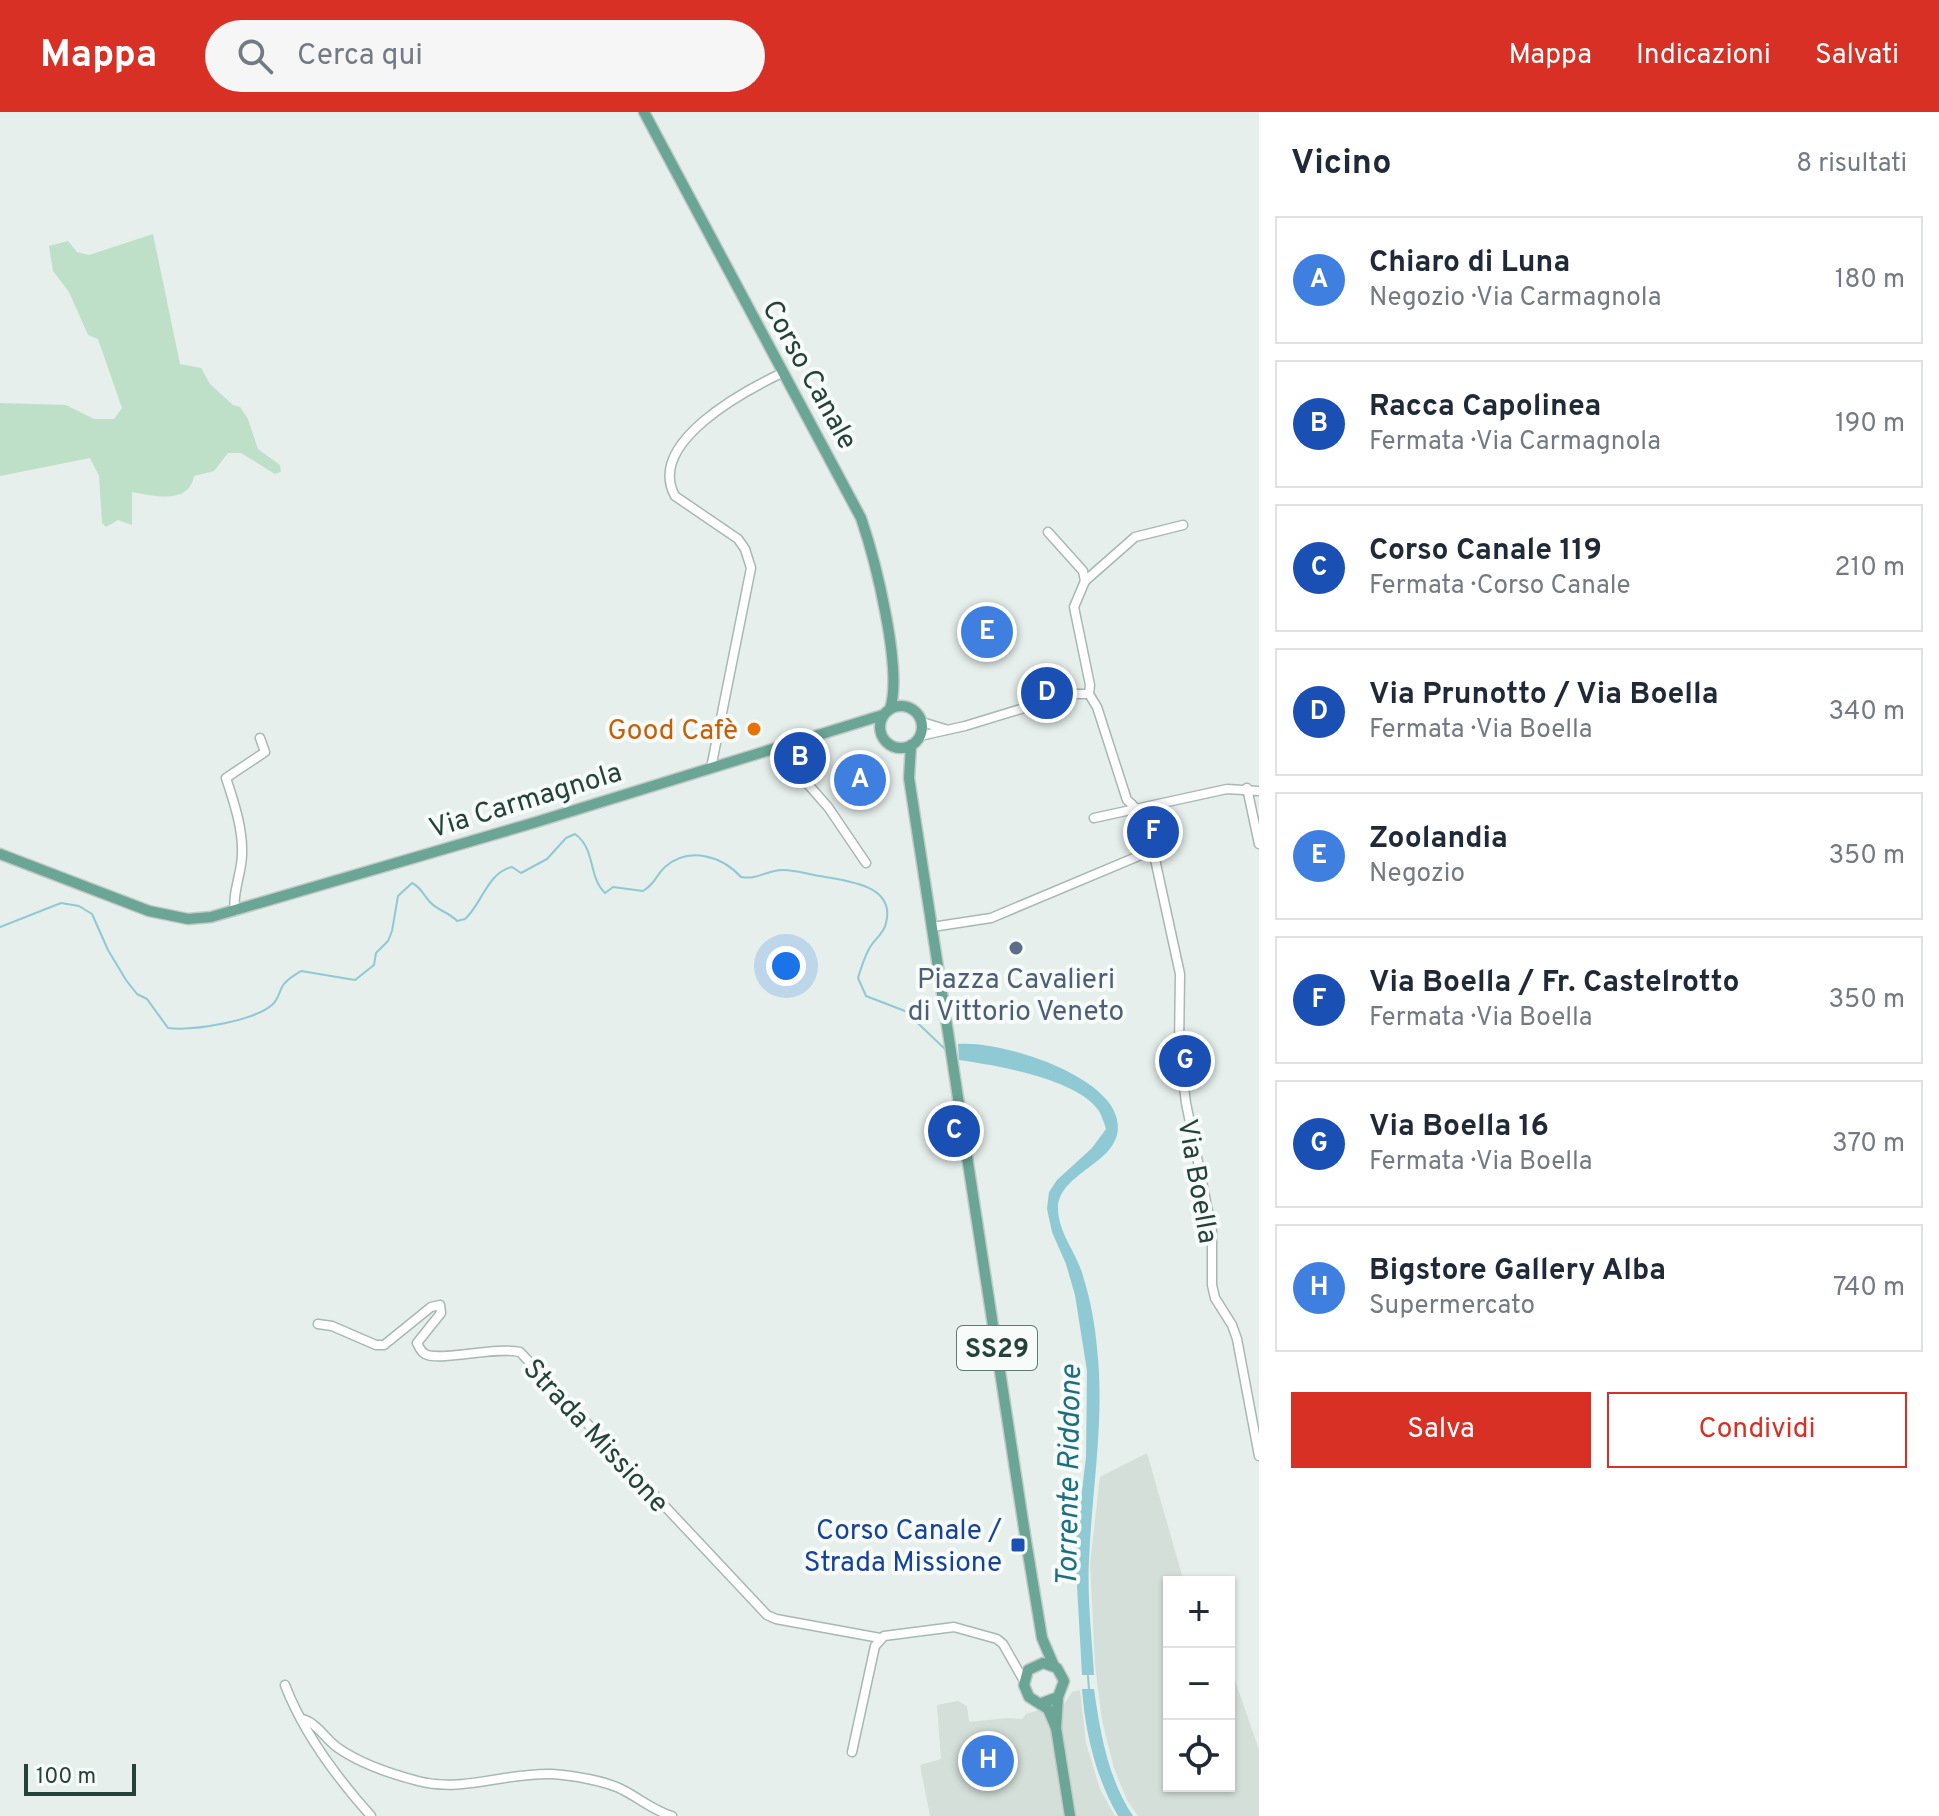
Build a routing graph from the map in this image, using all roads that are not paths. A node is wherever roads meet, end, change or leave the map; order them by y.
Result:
1 (644, 112) edge
2 (782, 373) junction
3 (1183, 525) dead end
4 (1048, 532) dead end
5 (1085, 581) junction
6 (893, 674) junction
7 (1089, 694) junction
8 (908, 707) junction
9 (886, 712) junction
10 (922, 722) junction
11 (847, 727) junction
12 (950, 730) junction
13 (880, 732) junction
14 (920, 736) junction
15 (260, 738) dead end
16 (911, 745) junction
17 (776, 748) junction
18 (897, 748) junction
19 (711, 768) junction
20 (909, 778) junction
21 (1247, 788) junction
22 (1259, 791) edge
23 (1138, 808) junction
24 (1094, 818) dead end
25 (1259, 844) edge
26 (1153, 850) junction
27 (0, 854) edge
28 (866, 863) dead end
29 (235, 911) junction
30 (932, 927) junction
31 (318, 1324) dead end
32 (1259, 1456) edge
33 (880, 1638) junction
34 (1042, 1638) junction
35 (1011, 1661) junction
36 (1035, 1665) junction
37 (1054, 1666) junction
38 (1024, 1681) junction
39 (285, 1685) dead end
40 (1058, 1697) junction
41 (1042, 1703) junction
42 (301, 1719) junction
43 (1056, 1728) junction
44 (852, 1752) dead end
45 (371, 1816) edge
46 (672, 1816) edge
47 (1070, 1816) edge

1 - 2 main road, Corso Canale
2 - 6 main road, Corso Canale
2 - 19 street
3 - 5 street
4 - 5 street
5 - 7 street, Via Boella
6 - 8 main road, Corso Canale
6 - 9 main road, Corso Canale
7 - 12 street
7 - 23 street, Via Boella
8 - 9 main road
8 - 10 main road, Corso Canale
9 - 11 main road, Via Carmagnola
9 - 13 main road, Corso Canale
10 - 12 street
10 - 14 main road
11 - 13 main road, Via Carmagnola
11 - 17 main road, Via Carmagnola
12 - 14 street
13 - 18 main road
14 - 16 main road
15 - 29 street
16 - 18 main road
16 - 20 main road, SS29
17 - 19 main road, Via Carmagnola
17 - 28 street
18 - 20 main road
19 - 29 main road, Via Carmagnola
20 - 30 main road, SS29
21 - 22 street
21 - 23 street
21 - 25 street
23 - 24 street
23 - 26 street, Via Boella
26 - 30 street
26 - 32 street, Via Boella
27 - 29 main road, Via Carmagnola
30 - 34 main road, SS29
31 - 33 street, Strada Missione
33 - 35 street, Strada Missione
33 - 44 street
34 - 36 main road, SS29
34 - 37 main road, SS29
35 - 36 street
35 - 38 street, Strada Missione
36 - 37 main road
36 - 38 main road
37 - 40 main road
38 - 41 main road
39 - 42 street
40 - 41 main road
40 - 43 main road
41 - 43 main road
42 - 45 street
42 - 46 street
43 - 47 main road

